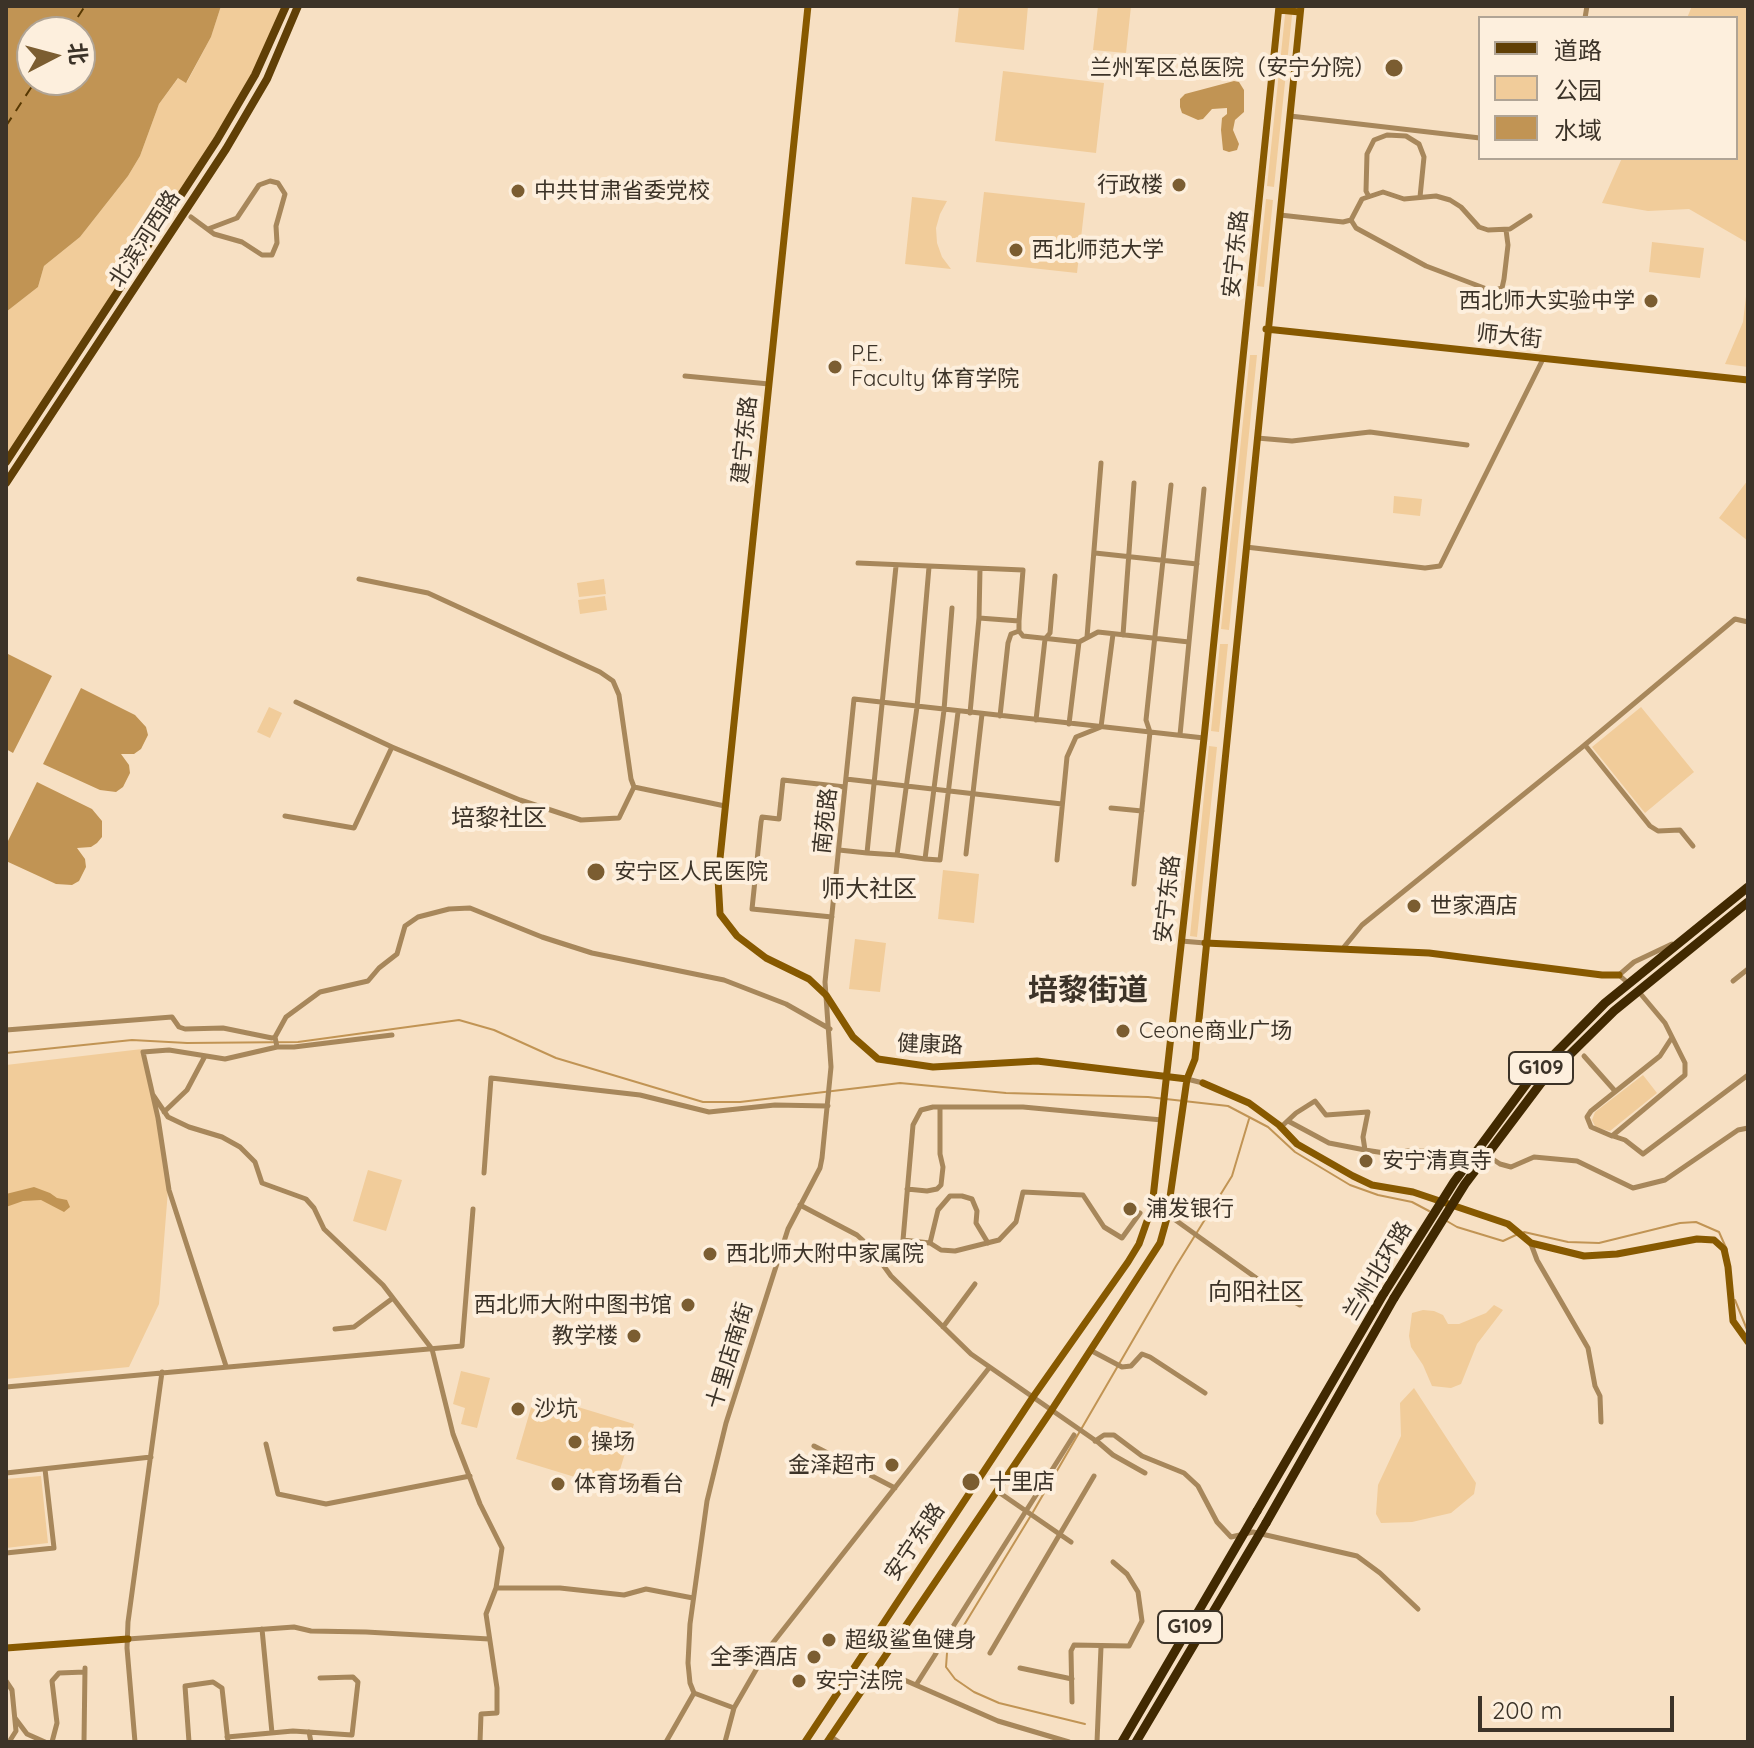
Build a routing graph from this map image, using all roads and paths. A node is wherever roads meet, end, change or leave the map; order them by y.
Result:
1 (286, 6) edge
2 (298, 6) edge
3 (808, 6) edge
4 (1279, 8) edge
5 (1300, 9) edge
6 (1289, 116) junction
7 (1478, 138) edge
8 (1368, 195) junction
9 (1420, 197) junction
10 (1279, 215) junction
11 (1530, 216) dead end
12 (191, 217) dead end
13 (1351, 220) junction
14 (208, 229) junction
15 (1506, 230) junction
16 (1266, 329) junction
17 (1543, 359) junction
18 (685, 376) dead end
19 (1748, 380) edge
20 (769, 384) junction
21 (1256, 438) junction
22 (1467, 445) dead end
23 (6, 462) edge
24 (1101, 463) dead end
25 (6, 483) edge
26 (1134, 483) dead end
27 (1171, 485) dead end
28 (1204, 489) dead end
29 (1245, 547) junction
30 (1095, 553) junction
31 (1129, 557) junction
32 (1163, 560) junction
33 (858, 563) dead end
34 (1197, 564) junction
35 (896, 566) junction
36 (929, 567) junction
37 (980, 569) junction
38 (1055, 576) dead end
39 (359, 579) dead end
40 (952, 608) dead end
41 (979, 618) junction
42 (1019, 621) junction
43 (1748, 622) edge
44 (1019, 631) junction
45 (1113, 634) junction
46 (1123, 635) junction
47 (1087, 638) junction
48 (1155, 638) junction
49 (1045, 639) junction
50 (1079, 642) junction
51 (1189, 642) junction
52 (296, 702) dead end
53 (884, 703) junction
54 (917, 707) junction
55 (944, 710) junction
56 (958, 712) junction
57 (970, 713) junction
58 (982, 714) junction
59 (1000, 716) junction
60 (1036, 720) junction
61 (1069, 724) junction
62 (1101, 727) junction
63 (1150, 732) junction
64 (1180, 735) junction
65 (1204, 738) junction
66 (1585, 745) junction
67 (392, 747) junction
68 (846, 779) junction
69 (875, 782) junction
70 (907, 786) junction
71 (634, 787) junction
72 (845, 787) junction
73 (934, 789) junction
74 (949, 791) junction
75 (973, 794) junction
76 (1062, 804) junction
77 (725, 806) junction
78 (1111, 808) dead end
79 (1142, 811) junction
80 (285, 816) dead end
81 (1693, 846) dead end
82 (839, 850) junction
83 (867, 853) junction
84 (966, 854) dead end
85 (897, 855) junction
86 (925, 859) junction
87 (1057, 860) dead end
88 (718, 878) joint
89 (1134, 884) dead end
90 (1748, 886) edge
91 (1748, 902) edge
92 (832, 917) junction
93 (1181, 941) junction
94 (1205, 943) junction
95 (1344, 947) junction
96 (1748, 969) edge
97 (1619, 975) junction
98 (1733, 981) dead end
99 (826, 995) junction
100 (830, 1029) junction
101 (6, 1030) edge
102 (392, 1035) dead end
103 (1671, 1039) junction
104 (276, 1043) junction
105 (205, 1056) junction
106 (1584, 1056) dead end
107 (1748, 1075) edge
108 (1168, 1077) junction
109 (1187, 1079) junction
110 (1203, 1083) joint
111 (1615, 1091) junction
112 (153, 1095) junction
113 (828, 1106) junction
114 (940, 1107) junction
115 (164, 1112) junction
116 (1163, 1120) junction
117 (1288, 1121) junction
118 (1281, 1127) junction
119 (1748, 1128) edge
120 (1612, 1136) junction
121 (1365, 1150) junction
122 (484, 1173) dead end
123 (941, 1185) junction
124 (907, 1189) junction
125 (950, 1196) junction
126 (800, 1205) junction
127 (473, 1209) dead end
128 (1140, 1213) dead end
129 (1167, 1214) junction
130 (930, 1243) junction
131 (988, 1243) junction
132 (1531, 1243) junction
133 (975, 1284) dead end
134 (1389, 1296) junction
135 (393, 1298) junction
136 (1300, 1305) dead end
137 (943, 1327) junction
138 (335, 1329) dead end
139 (1748, 1342) edge
140 (432, 1349) junction
141 (1090, 1350) junction
142 (226, 1366) junction
143 (989, 1368) junction
144 (162, 1372) junction
145 (6, 1387) edge
146 (1205, 1393) dead end
147 (1033, 1397) junction
148 (1051, 1411) junction
149 (1601, 1422) dead end
150 (1075, 1432) junction
151 (1095, 1441) junction
152 (266, 1444) dead end
153 (814, 1446) dead end
154 (151, 1457) junction
155 (45, 1469) junction
156 (6, 1473) edge
157 (1145, 1473) dead end
158 (470, 1476) junction
159 (1094, 1476) dead end
160 (895, 1488) junction
161 (997, 1491) junction
162 (1027, 1512) junction
163 (1060, 1534) junction
164 (1071, 1542) dead end
165 (6, 1553) edge
166 (1113, 1562) dead end
167 (496, 1588) junction
168 (693, 1598) junction
169 (1418, 1609) dead end
170 (262, 1629) junction
171 (128, 1639) junction
172 (489, 1639) junction
173 (1101, 1647) junction
174 (6, 1648) edge
175 (990, 1653) dead end
176 (877, 1668) junction
177 (1020, 1668) dead end
178 (320, 1678) dead end
179 (1072, 1679) junction
180 (6, 1681) edge
181 (916, 1685) junction
182 (694, 1693) junction
183 (1072, 1702) dead end
184 (734, 1708) junction
185 (15, 1717) junction
186 (309, 1732) junction
187 (272, 1733) junction
188 (227, 1739) edge
189 (828, 1739) edge
190 (9, 1742) edge
191 (45, 1742) edge
192 (52, 1742) edge
193 (84, 1742) edge
194 (135, 1742) edge
195 (189, 1742) edge
196 (311, 1742) edge
197 (480, 1742) edge
198 (666, 1742) edge
199 (725, 1742) edge
200 (805, 1742) edge
201 (839, 1742) edge
202 (1069, 1742) edge
203 (1097, 1742) edge
204 (1122, 1742) edge
205 (1136, 1742) edge

1 - 23 main road, 北滨河西路
2 - 25 main road, 北滨河西路
3 - 20 main road, 建宁东路
4 - 5 main road
4 - 65 main road, 安宁东路
5 - 6 main road, 安宁东路
6 - 7 street
6 - 10 main road, 安宁东路
8 - 9 street
8 - 9 street
8 - 13 street
9 - 15 street
10 - 13 street
10 - 16 main road, 安宁东路
11 - 15 street
12 - 14 street
13 - 15 street
14 - 14 street
16 - 17 main road, 师大街
16 - 21 main road, 安宁东路
17 - 19 main road, 师大街
17 - 29 street
18 - 20 street
20 - 77 main road, 建宁东路
21 - 22 street
21 - 29 main road, 安宁东路
24 - 30 street
26 - 31 street
27 - 32 street
28 - 34 street
29 - 94 main road, 安宁东路
30 - 31 street
30 - 47 street
31 - 32 street
31 - 46 street
32 - 34 street
32 - 48 street
33 - 35 street
34 - 51 street
35 - 36 street
35 - 53 street
36 - 37 street
36 - 54 street
37 - 41 street
37 - 42 street
38 - 49 street
39 - 71 street
40 - 55 street
41 - 42 street
41 - 57 street
42 - 44 street
43 - 66 street
44 - 49 street
44 - 59 street
45 - 46 street
45 - 47 street
45 - 62 street
46 - 48 street
47 - 50 street
48 - 51 street
48 - 63 street
49 - 50 street
49 - 60 street
50 - 61 street
51 - 64 street
52 - 67 street
53 - 54 street
53 - 68 street, 南苑路
53 - 69 street
54 - 55 street
54 - 70 street
55 - 56 street
55 - 73 street
56 - 57 street
56 - 74 street
57 - 58 street
58 - 59 street
58 - 75 street
59 - 60 street
60 - 61 street
61 - 62 street
62 - 63 street
62 - 76 street
63 - 64 street
63 - 79 street
64 - 65 street
65 - 93 main road, 安宁东路
66 - 81 street
66 - 95 street
67 - 71 street
67 - 80 street
68 - 69 street
68 - 72 street, 南苑路
69 - 70 street
69 - 83 street
70 - 73 street
70 - 85 street
71 - 77 street
72 - 82 street, 南苑路
72 - 92 street
73 - 74 street
73 - 86 street
74 - 75 street
74 - 86 street
75 - 76 street
75 - 84 street
76 - 87 street
77 - 88 main road, 建宁东路
78 - 79 street
79 - 89 street
82 - 83 street
82 - 92 street, 南苑路
83 - 85 street
85 - 86 street
88 - 99 main road, 健康路
90 - 97 street
90 - 134 highway, 兰州北环路 / G109, bridge
91 - 134 highway, 兰州北环路 / G109, bridge
92 - 99 street, 南苑路
93 - 94 street
93 - 108 main road, 安宁东路
94 - 95 main road
94 - 109 main road, 安宁东路
95 - 97 main road
96 - 98 street
97 - 103 street
99 - 100 street, 十里店南街
99 - 108 main road, 健康路
100 - 104 street
100 - 113 street, 十里店南街
101 - 104 street
102 - 104 street
103 - 111 street
103 - 120 street
104 - 105 street
105 - 112 street
105 - 115 street
106 - 111 street
107 - 120 street
108 - 109 main road, 健康路
108 - 116 main road, 安宁东路
109 - 110 street
109 - 129 main road, 安宁东路
110 - 118 main road
111 - 120 street
112 - 115 street
112 - 142 street
113 - 122 street
113 - 126 street, 十里店南街
114 - 116 street
114 - 123 street
114 - 124 street
115 - 135 street
116 - 147 main road, 安宁东路
117 - 118 street
117 - 121 street
117 - 121 street
118 - 132 main road
119 - 121 street
123 - 124 street
123 - 125 street
124 - 130 street
125 - 130 street
125 - 131 street
126 - 137 street
126 - 168 street, 十里店南街
127 - 140 street
128 - 131 street
129 - 136 street
129 - 141 main road, 安宁东路
130 - 131 street
132 - 139 main road
132 - 149 street
133 - 137 street
134 - 204 highway, 兰州北环路 / G109, bridge
134 - 205 highway, 兰州北环路 / G109, bridge
135 - 138 street
135 - 140 street
137 - 143 street
140 - 142 street
140 - 158 street
141 - 146 street
141 - 148 main road, 安宁东路
142 - 144 street
143 - 147 street
143 - 160 street
144 - 145 street
144 - 154 street
147 - 148 street
147 - 200 main road, 安宁东路
148 - 150 street
148 - 161 main road, 安宁东路
150 - 151 street
150 - 162 street
151 - 157 street
151 - 169 street
152 - 158 street
153 - 160 street
154 - 155 street
154 - 171 street
155 - 156 street
155 - 165 street
158 - 167 street
159 - 163 street
160 - 184 street
161 - 162 street
161 - 176 main road, 安宁东路
162 - 163 street
162 - 181 street
163 - 164 street
163 - 175 street
166 - 173 street
167 - 168 street
167 - 172 street
168 - 182 street, 十里店南街
170 - 171 street
170 - 172 street
170 - 187 street
171 - 174 main road
171 - 194 street
172 - 197 street
173 - 179 street
173 - 203 street
176 - 181 street
176 - 189 main road, 安宁东路
177 - 179 street
178 - 186 street
179 - 183 street
180 - 185 street
181 - 202 street
182 - 184 street
182 - 198 street
184 - 199 street
185 - 190 street
185 - 191 street
186 - 187 street
186 - 196 street
187 - 188 street
188 - 195 street
189 - 201 street
192 - 193 street

